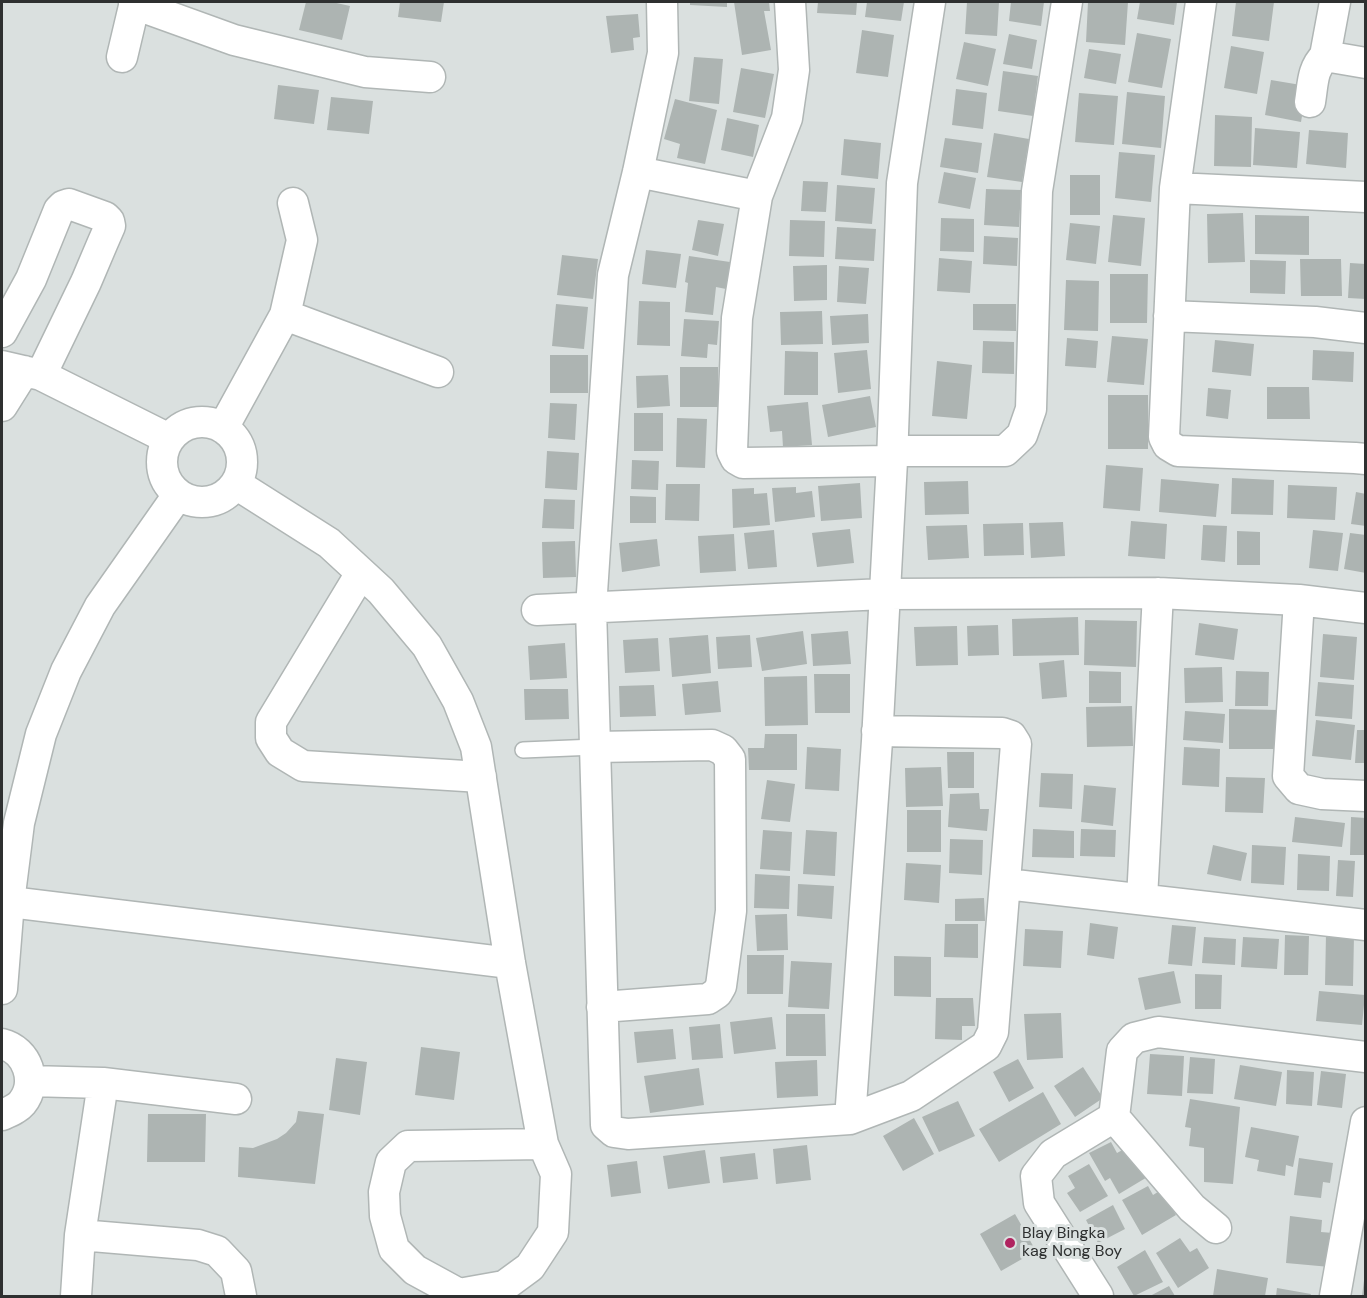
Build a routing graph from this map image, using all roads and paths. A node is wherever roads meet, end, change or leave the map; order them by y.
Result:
1 (662, 2) edge
2 (790, 2) edge
3 (930, 2) edge
4 (1067, 2) edge
5 (1201, 2) edge
6 (1335, 2) edge
7 (135, 3) edge
8 (122, 57) dead end
9 (1325, 57) junction
10 (1365, 63) edge
11 (430, 77) dead end
12 (1310, 102) dead end
13 (638, 172) junction
14 (1174, 188) junction
15 (757, 196) junction
16 (1365, 197) edge
17 (292, 203) dead end
18 (285, 315) junction
19 (1169, 316) junction
20 (1365, 328) edge
21 (2, 332) edge
22 (22, 371) edge
23 (438, 372) dead end
24 (2, 406) edge
25 (223, 428) junction
26 (169, 439) junction
27 (892, 456) junction
28 (1365, 459) edge
29 (236, 484) junction
30 (178, 495) junction
31 (361, 573) junction
32 (1158, 593) junction
33 (884, 594) junction
34 (1299, 600) junction
35 (591, 608) junction
36 (1365, 608) edge
37 (537, 610) dead end
38 (877, 731) junction
39 (595, 747) junction
40 (523, 750) dead end
41 (481, 777) junction
42 (1365, 796) edge
43 (1006, 884) junction
44 (1142, 899) junction
45 (5, 902) edge
46 (1365, 925) edge
47 (510, 963) junction
48 (2, 989) edge
49 (602, 1007) junction
50 (2, 1044) edge
51 (1365, 1057) edge
52 (30, 1082) junction
53 (103, 1083) junction
54 (236, 1099) dead end
55 (2, 1115) edge
56 (1114, 1117) junction
57 (850, 1119) junction
58 (1365, 1122) edge
59 (543, 1144) junction
60 (1216, 1228) dead end
61 (80, 1235) junction
62 (76, 1296) edge
63 (241, 1296) edge
64 (1098, 1296) edge
65 (1335, 1296) edge

1 - 13 street
2 - 15 street
3 - 27 street
4 - 27 street
5 - 14 street
6 - 9 street
7 - 8 street
7 - 11 street
9 - 10 street
9 - 12 street
13 - 15 street
13 - 35 street
14 - 16 street
14 - 19 street
15 - 27 street
17 - 18 street
18 - 23 street
18 - 25 street
19 - 20 street
19 - 28 street
21 - 22 street
22 - 24 street
22 - 26 street
25 - 26 street
25 - 29 street
26 - 30 street
27 - 33 street
29 - 30 street
29 - 31 street
30 - 45 street
31 - 41 street
31 - 41 street
32 - 33 street
32 - 34 street
32 - 44 street
33 - 35 street
33 - 38 street
34 - 36 street
34 - 42 street
35 - 37 street
35 - 39 street
38 - 43 street
38 - 57 street
39 - 40 lane
39 - 49 street
39 - 49 street
41 - 47 street
43 - 44 street
43 - 57 street
44 - 46 street
45 - 47 street
45 - 48 street
47 - 59 street
49 - 57 street
50 - 52 street
51 - 56 street
52 - 53 street
52 - 55 street
53 - 54 street
53 - 61 street
56 - 60 street
56 - 64 street
58 - 65 street
59 - 59 street
61 - 62 street
61 - 63 street

